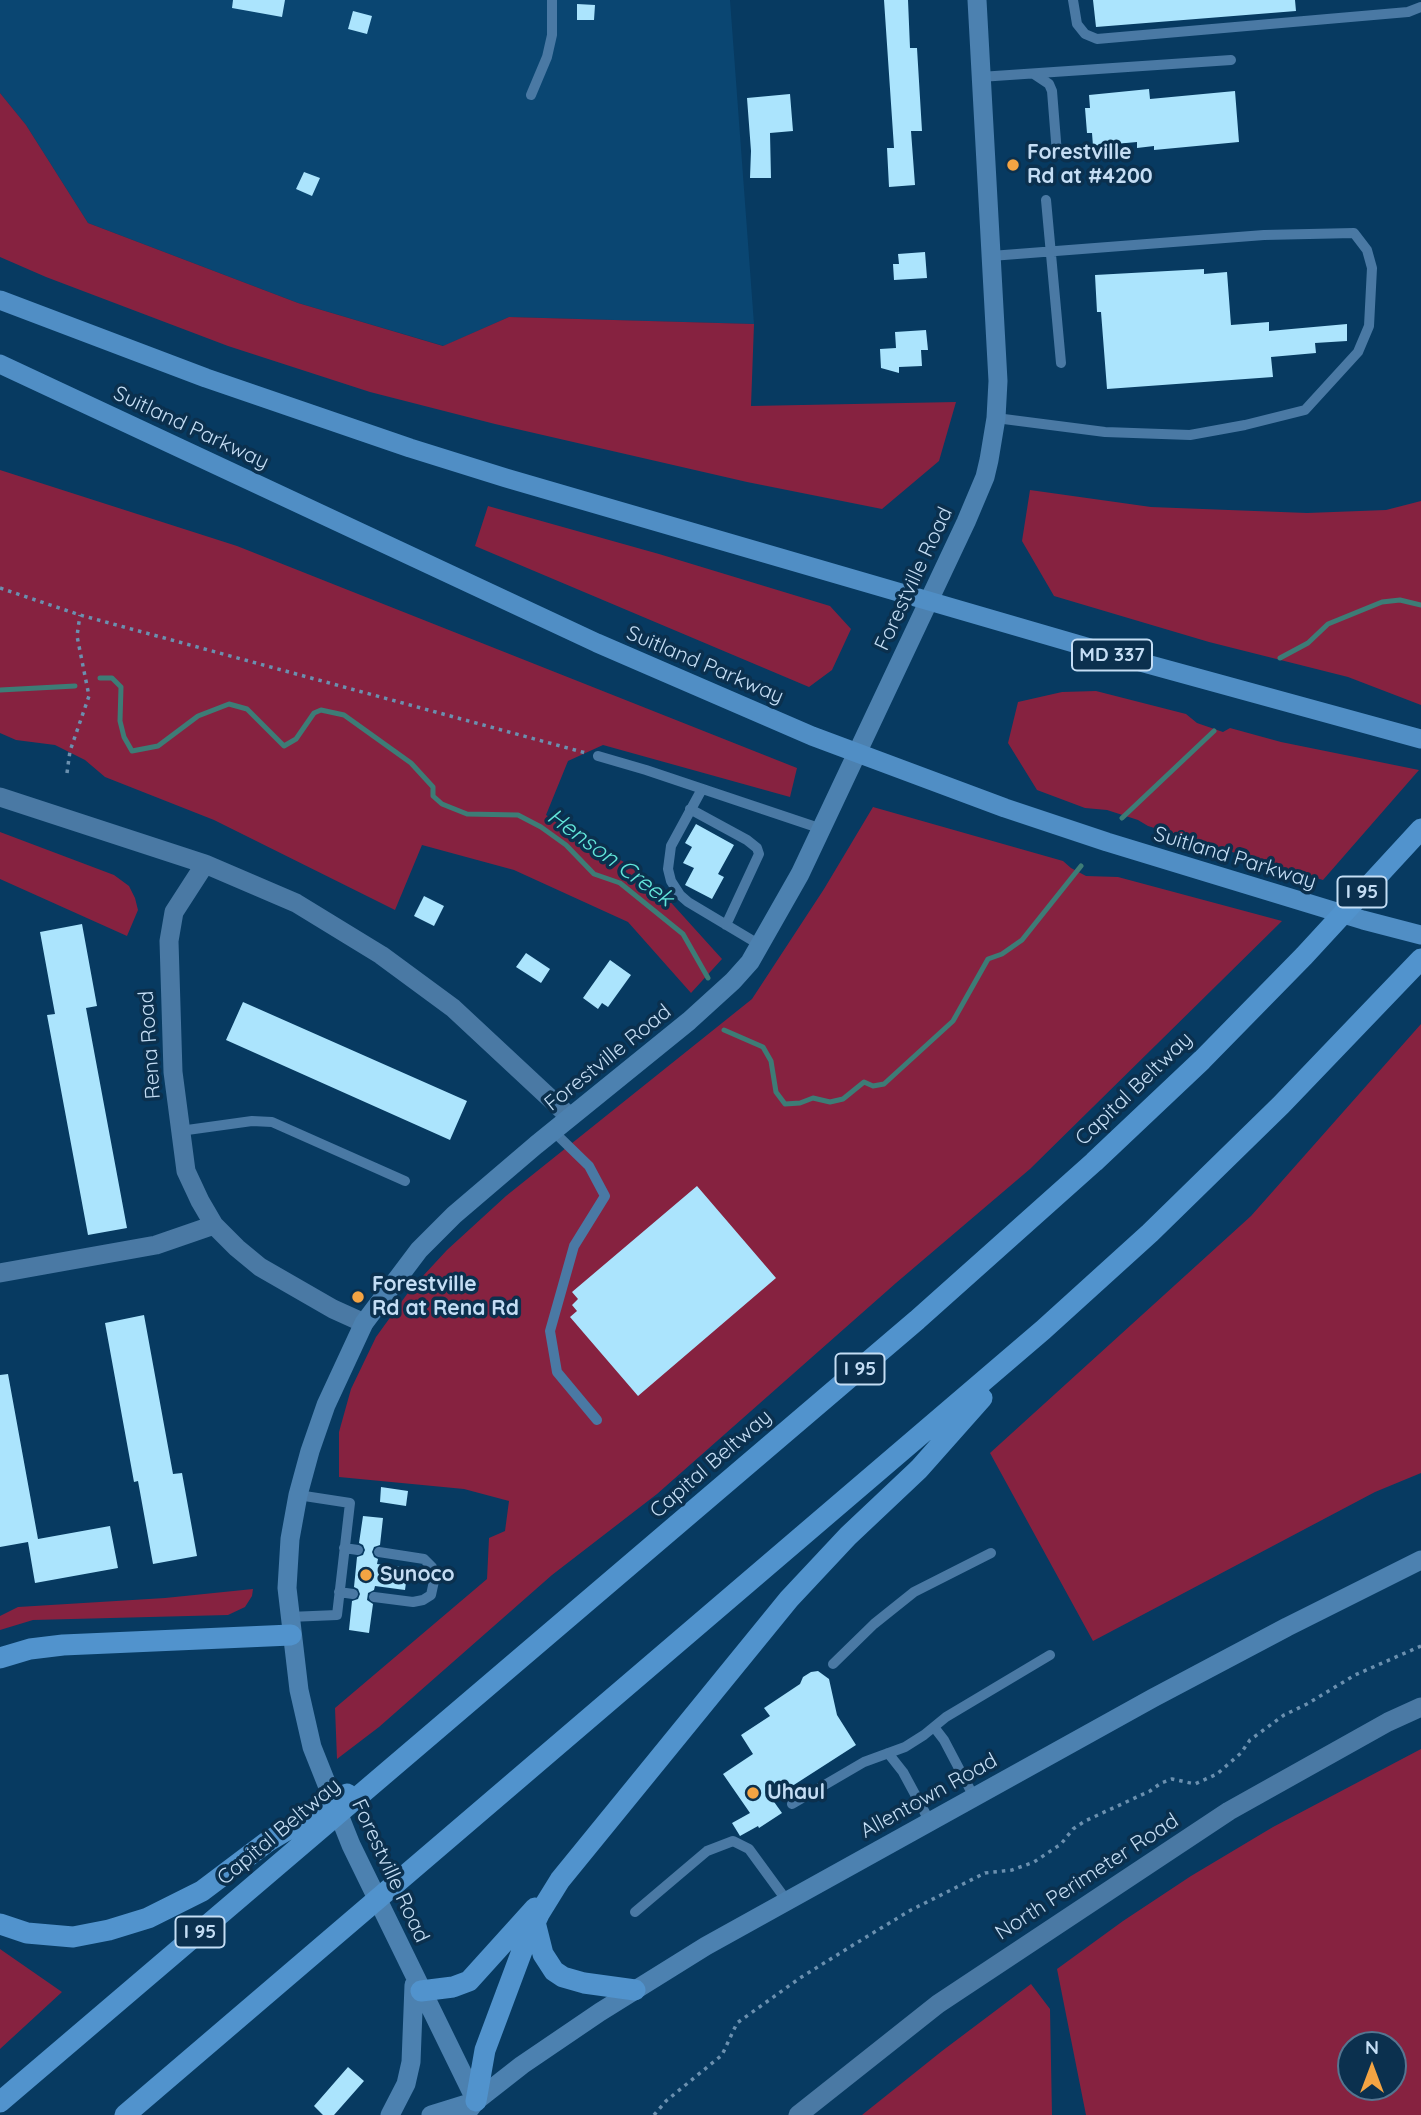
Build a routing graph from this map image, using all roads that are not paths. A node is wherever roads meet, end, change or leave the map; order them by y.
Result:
1 (552, 0) edge
2 (977, 0) edge
3 (1073, 0) edge
4 (1421, 7) edge
5 (1231, 60) dead end
6 (1034, 73) junction
7 (980, 77) junction
8 (531, 94) dead end
9 (1057, 154) dead end
10 (1046, 200) dead end
11 (1050, 252) junction
12 (991, 256) junction
13 (0, 300) edge
14 (1061, 363) dead end
15 (0, 364) edge
16 (996, 418) junction
17 (929, 602) junction
18 (1421, 739) edge
19 (858, 753) junction
20 (598, 756) road end
21 (702, 789) junction
22 (0, 797) edge
23 (690, 810) junction
24 (822, 829) junction
25 (1421, 829) edge
26 (205, 864) junction
27 (726, 925) junction
28 (1421, 935) edge
29 (761, 945) junction
30 (1421, 960) edge
31 (570, 1117) junction
32 (180, 1131) junction
33 (553, 1131) junction
34 (405, 1181) dead end
35 (214, 1225) junction
36 (0, 1273) edge
37 (365, 1323) junction
38 (1043, 1330) junction
39 (597, 1420) dead end
40 (298, 1495) junction
41 (344, 1548) junction
42 (358, 1550) dead end
43 (379, 1552) dead end
44 (991, 1553) dead end
45 (1421, 1560) edge
46 (339, 1592) junction
47 (353, 1594) dead end
48 (373, 1597) dead end
49 (290, 1626) junction
50 (1050, 1655) dead end
51 (0, 1658) edge
52 (833, 1664) dead end
53 (1421, 1707) edge
54 (934, 1727) junction
55 (888, 1753) junction
56 (399, 1762) junction
57 (974, 1797) junction
58 (792, 1804) dead end
59 (930, 1822) junction
60 (548, 1897) junction
61 (787, 1901) junction
62 (635, 1912) dead end
63 (535, 1922) junction
64 (0, 1924) edge
65 (417, 1984) junction
66 (635, 1990) junction
67 (0, 2102) edge
68 (470, 2108) edge
69 (125, 2115) edge
70 (390, 2115) edge
71 (431, 2115) edge
72 (798, 2115) edge

1 - 8 lane
2 - 7 main road, Forestville Road
3 - 4 lane
5 - 6 lane
6 - 7 lane
6 - 9 lane
7 - 12 main road, Forestville Road
10 - 11 lane
11 - 12 lane
11 - 14 lane
11 - 16 lane
12 - 16 main road, Forestville Road
13 - 17 highway
15 - 19 highway, Suitland Parkway
16 - 17 main road, Forestville Road
17 - 18 highway, MD 337
17 - 19 main road, Forestville Road
19 - 24 main road, Forestville Road
19 - 28 highway, Suitland Parkway
20 - 21 lane
21 - 23 lane
21 - 24 lane
22 - 26 street
23 - 27 lane
23 - 27 lane
24 - 29 main road, Forestville Road
25 - 56 highway, Capital Beltway / I 95
26 - 31 street
26 - 32 street, Rena Road
27 - 29 lane
29 - 31 main road, Forestville Road
30 - 38 highway
31 - 33 main road, Forestville Road
32 - 34 lane
32 - 35 street, Rena Road
33 - 37 main road, Forestville Road
33 - 39 lane
35 - 36 street
35 - 37 street, Rena Road
37 - 40 main road, Forestville Road
38 - 60 highway
38 - 69 highway
40 - 41 lane
40 - 49 main road, Forestville Road
41 - 42 lane
41 - 46 lane
43 - 48 lane
44 - 52 lane
45 - 57 main road, Allentown Road
46 - 47 lane
46 - 49 lane
49 - 51 highway
49 - 65 main road, Forestville Road
50 - 54 lane
53 - 72 street, North Perimeter Road
54 - 55 lane
54 - 57 lane
55 - 58 lane
55 - 59 lane
56 - 64 highway
56 - 67 highway, Capital Beltway / I 95
57 - 59 main road, Allentown Road
59 - 61 main road, Allentown Road
60 - 63 highway
60 - 65 highway
61 - 62 lane
61 - 66 main road, Allentown Road
63 - 66 highway
63 - 68 highway
65 - 68 main road, Forestville Road
65 - 70 main road
66 - 68 main road, Allentown Road
68 - 71 main road, Allentown Road

